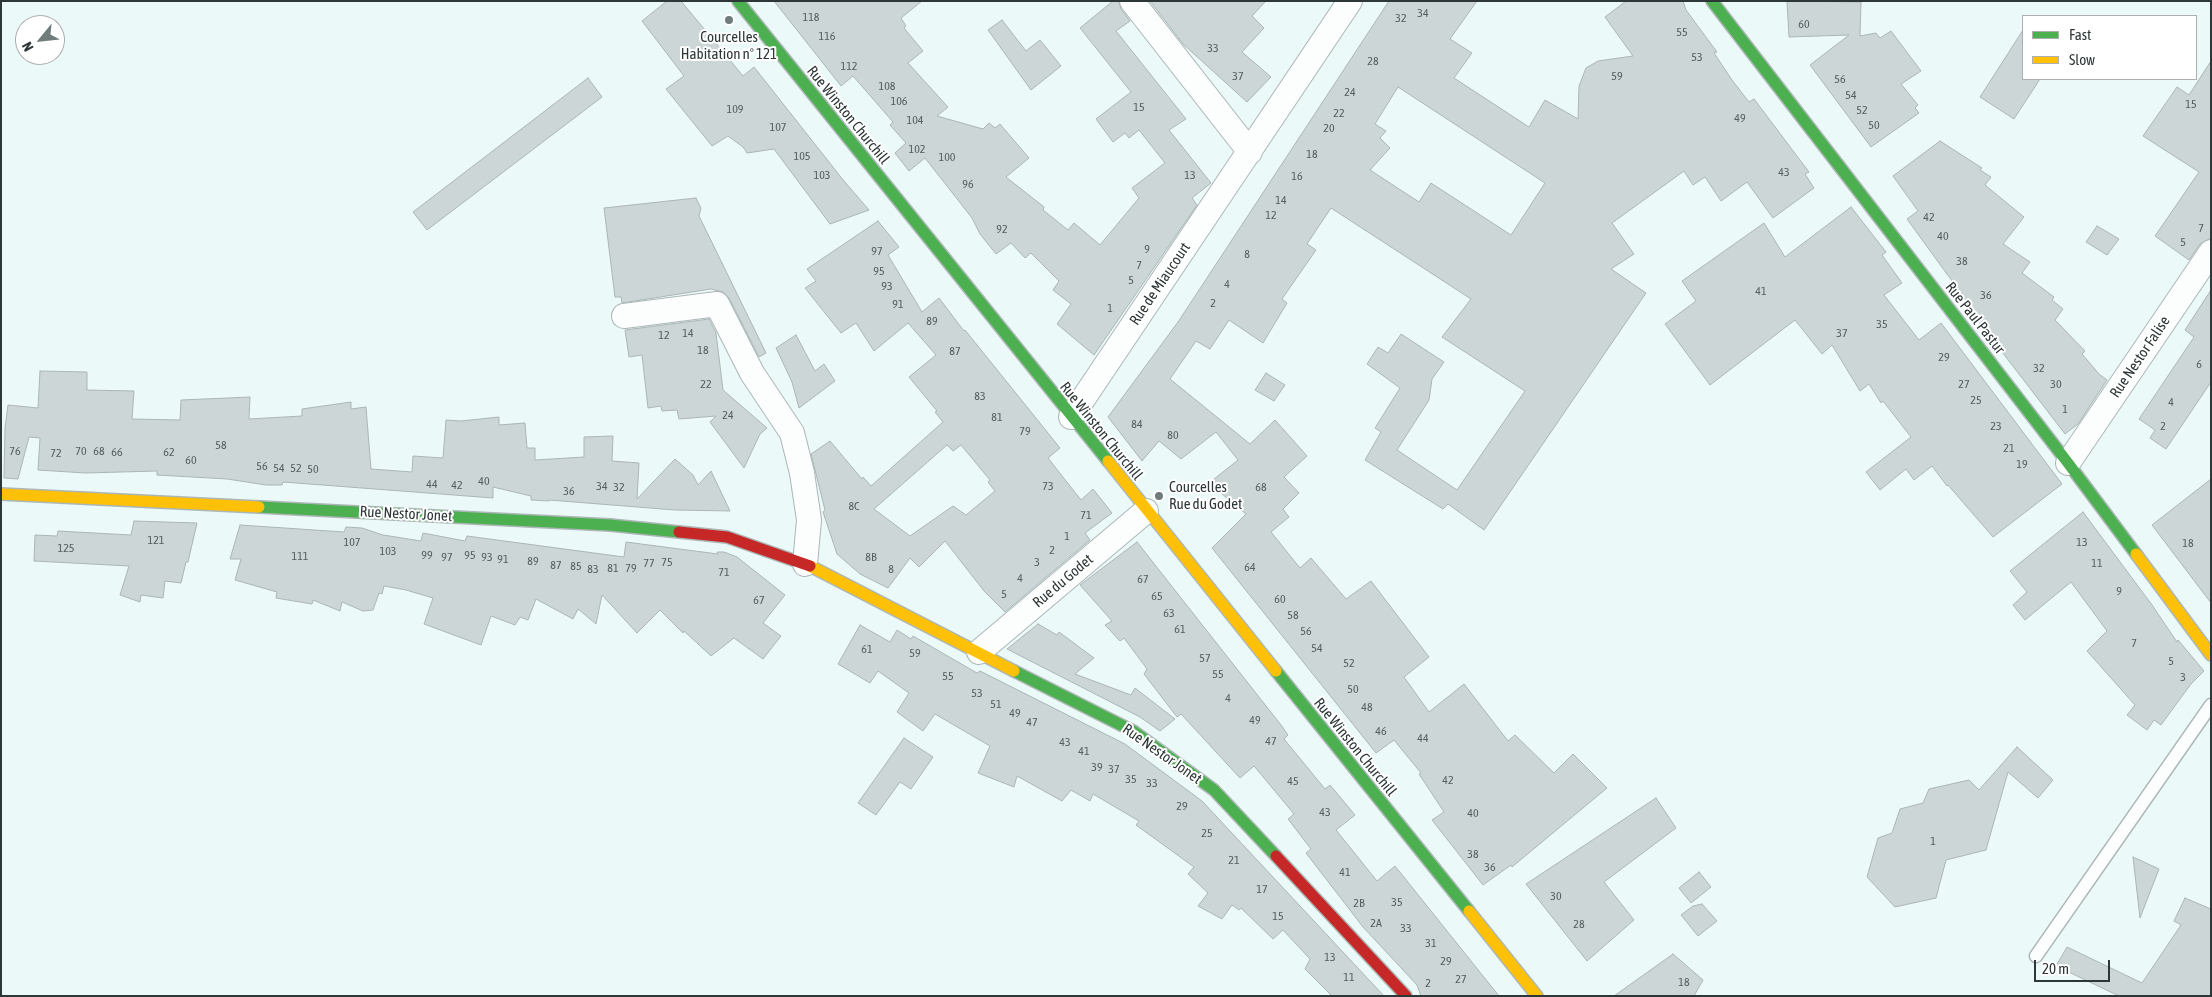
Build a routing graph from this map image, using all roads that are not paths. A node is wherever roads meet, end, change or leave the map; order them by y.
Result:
1 (738, 1) edge
2 (1132, 1) edge
3 (1350, 1) edge
4 (1717, 4) edge
5 (1250, 152) junction
6 (2211, 252) edge
7 (624, 316) dead end
8 (1071, 417) junction
9 (2068, 463) junction
10 (1, 494) edge
11 (1146, 511) junction
12 (805, 564) junction
13 (979, 652) junction
14 (2211, 655) edge
15 (2211, 705) edge
16 (2036, 956) dead end
17 (1406, 996) edge
18 (1537, 996) edge

1 - 8 street, Rue Winston Churchill
2 - 5 street
3 - 5 street, Rue de Miaucourt
4 - 9 street, Rue Paul Pastur
5 - 8 street, Rue de Miaucourt
6 - 9 street, Rue Nestor Falise
7 - 12 street
8 - 11 street, Rue Winston Churchill
9 - 14 street, Rue Paul Pastur
10 - 12 street, Rue Nestor Jonet
11 - 13 street, Rue du Godet
11 - 18 street, Rue Winston Churchill
12 - 13 street, Rue Nestor Jonet
13 - 17 street, Rue Nestor Jonet
15 - 16 lane

